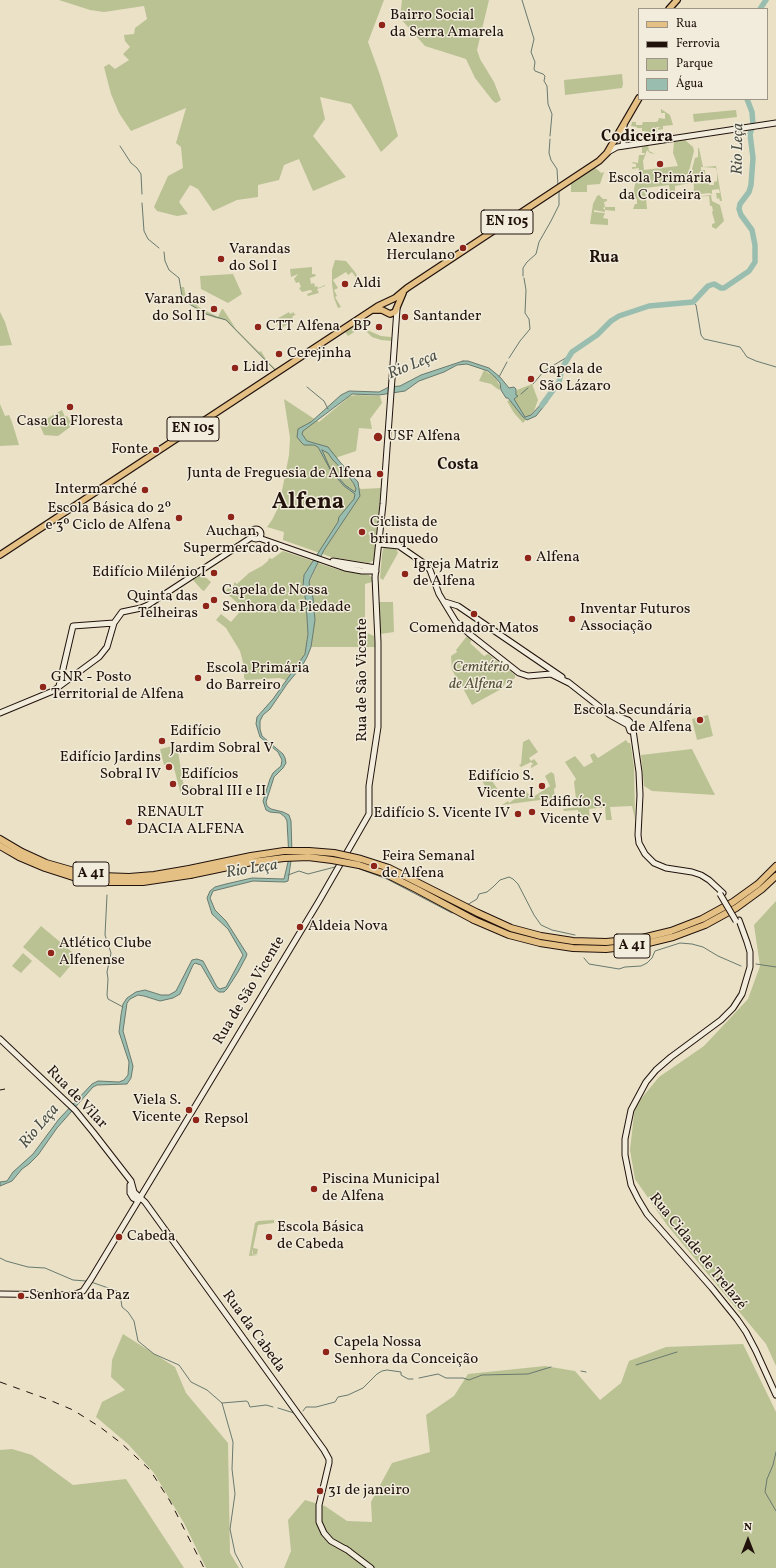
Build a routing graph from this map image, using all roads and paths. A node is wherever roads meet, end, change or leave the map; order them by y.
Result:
1 (677, 0) edge
2 (670, 8) edge
3 (638, 100) edge
4 (776, 123) edge
5 (625, 124) junction
6 (616, 138) junction
7 (623, 144) junction
8 (607, 153) junction
9 (404, 289) junction
10 (389, 301) junction
11 (397, 308) junction
12 (373, 310) junction
13 (388, 313) junction
14 (397, 323) junction
15 (260, 536) junction
16 (252, 537) junction
17 (380, 544) junction
18 (0, 555) edge
19 (376, 562) junction
20 (366, 568) junction
21 (377, 569) junction
22 (377, 578) junction
23 (443, 601) junction
24 (114, 623) junction
25 (543, 665) junction
26 (540, 674) junction
27 (551, 674) junction
28 (569, 683) junction
29 (59, 686) junction
30 (0, 713) edge
31 (0, 839) edge
32 (0, 846) edge
33 (776, 866) edge
34 (189, 872) junction
35 (776, 876) edge
36 (0, 1039) edge
37 (140, 1198) junction
38 (0, 1294) edge
39 (776, 1395) edge
40 (371, 1568) edge

1 - 2 main road
3 - 5 main road, EN 105
4 - 7 street
5 - 6 main road, EN 105
5 - 7 street
6 - 7 street
6 - 8 main road, EN 105
7 - 8 street
8 - 9 main road, EN 105
9 - 10 main road, EN 105
9 - 11 main road
10 - 11 main road
10 - 12 main road, EN 105
10 - 13 main road
11 - 13 main road
11 - 14 street, Rua de São Vicente
12 - 13 main road
12 - 18 main road, EN 105
13 - 14 street
14 - 17 street, Rua de São Vicente
15 - 16 street
15 - 16 street
15 - 20 street
16 - 24 street
17 - 19 street, Rua de São Vicente
17 - 21 street, Rua de São Vicente
17 - 23 street
19 - 20 street
19 - 21 street, Rua de São Vicente
20 - 21 street
20 - 22 street
21 - 22 street, Rua de São Vicente
22 - 37 street, Rua de São Vicente
23 - 25 street
23 - 26 street
24 - 29 street
24 - 29 street
25 - 26 street
25 - 27 street
25 - 28 street
26 - 27 street
27 - 28 street
28 - 39 street, Rua Cidade de Trelazé, bridge
29 - 30 street
31 - 34 highway, A 41
32 - 34 highway, A 41
33 - 34 highway, A 41, bridge
34 - 35 highway, A 41, bridge
36 - 37 street, Rua de Vilar
37 - 38 street, Rua de São Vicente
37 - 40 street, Rua da Cabeda

